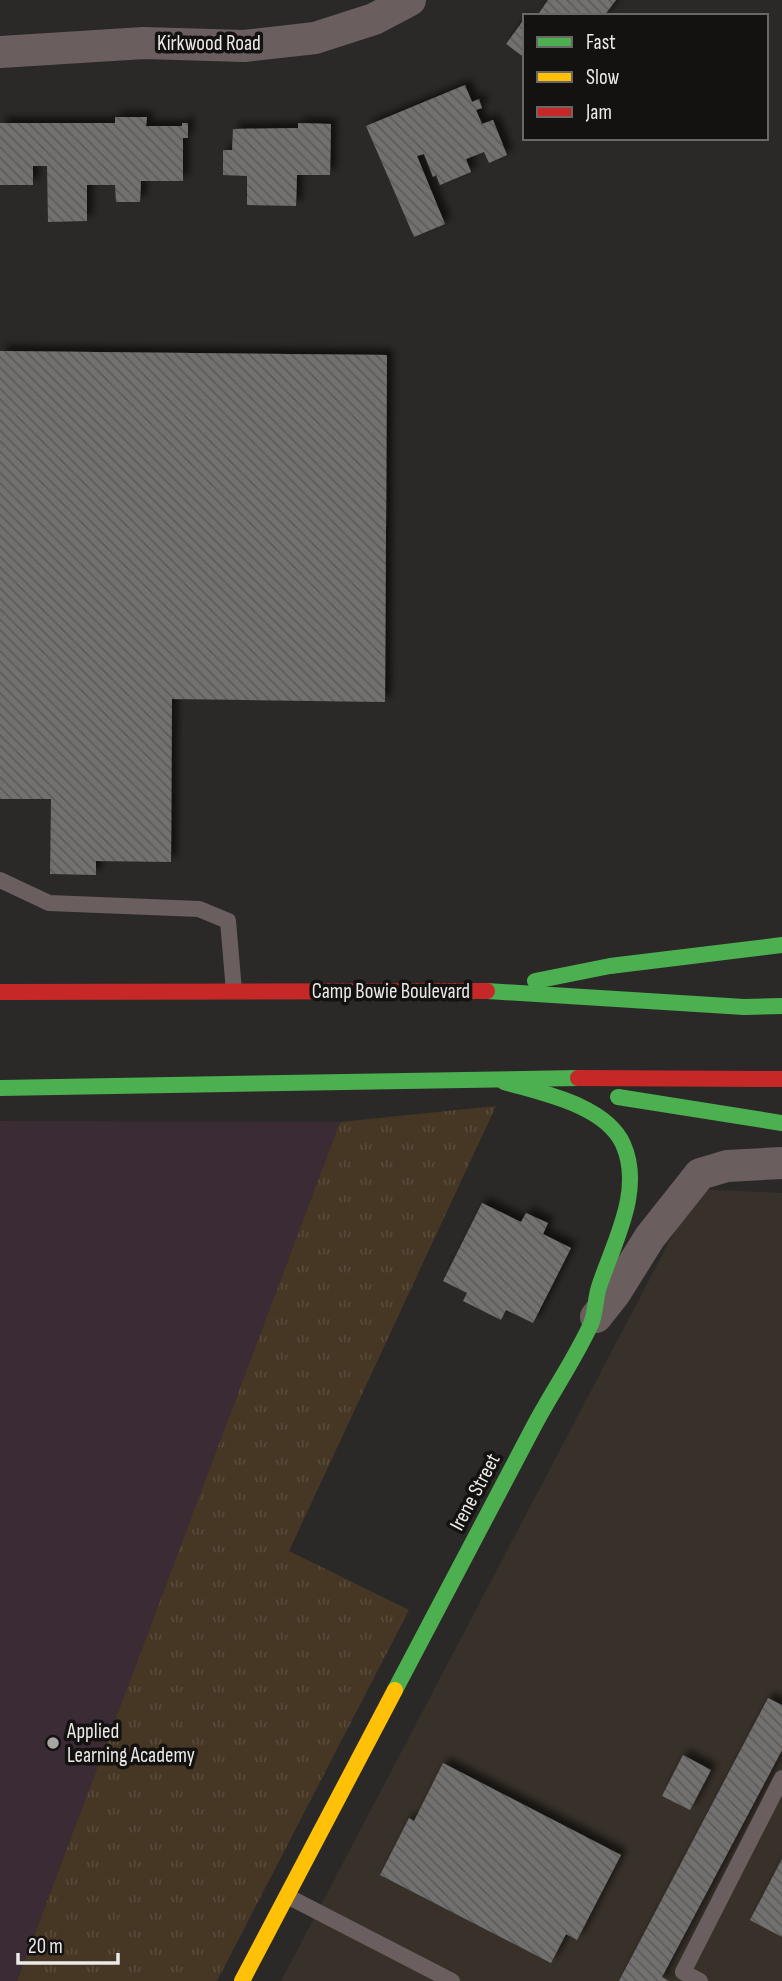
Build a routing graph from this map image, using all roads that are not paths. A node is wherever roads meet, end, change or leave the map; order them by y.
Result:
1 (410, 0) edge
2 (0, 52) edge
3 (0, 880) edge
4 (782, 945) edge
5 (464, 990) junction
6 (234, 991) junction
7 (0, 992) edge
8 (782, 1006) edge
9 (492, 1078) junction
10 (782, 1079) edge
11 (0, 1088) edge
12 (782, 1123) edge
13 (782, 1163) edge
14 (593, 1321) junction
15 (782, 1778) edge
16 (287, 1896) junction
17 (242, 1981) edge
18 (452, 1981) edge
19 (700, 1981) edge

1 - 2 street, Kirkwood Road
3 - 6 lane
4 - 5 main road
5 - 6 main road, Camp Bowie Boulevard
5 - 8 main road, Camp Bowie Boulevard
6 - 7 main road, Camp Bowie Boulevard
9 - 10 main road
9 - 11 main road
9 - 12 main road
9 - 14 main road, Irene Street
13 - 14 street
14 - 16 main road, Irene Street
15 - 19 lane
16 - 17 main road, Irene Street
16 - 18 lane

